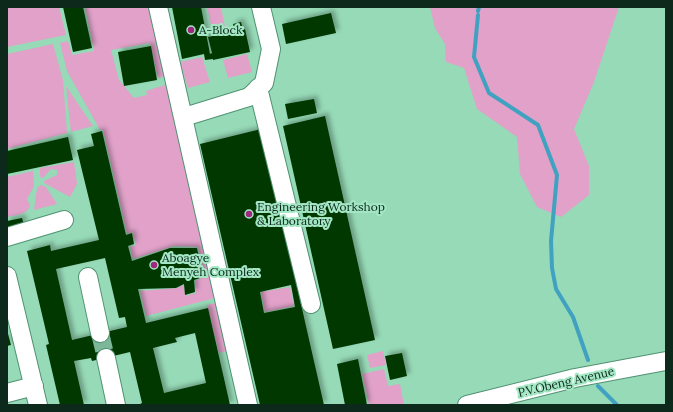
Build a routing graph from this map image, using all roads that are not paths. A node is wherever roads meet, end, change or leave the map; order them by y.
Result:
1 (158, 7) edge
2 (261, 7) edge
3 (258, 88) junction
4 (184, 117) junction
5 (64, 220) dead end
6 (7, 237) edge
7 (7, 276) edge
8 (88, 276) dead end
9 (311, 304) dead end
10 (100, 333) tunnel mouth
11 (106, 358) tunnel mouth
12 (666, 361) edge
13 (34, 386) junction
14 (7, 393) edge
15 (38, 405) edge
16 (116, 405) edge
17 (248, 405) edge
18 (467, 405) edge

1 - 4 street
2 - 3 street
3 - 4 street
3 - 9 street
4 - 17 street
5 - 6 street
7 - 13 street
8 - 10 street
11 - 16 street
12 - 18 street, P.V.Obeng Avenue
13 - 14 street
13 - 15 street

